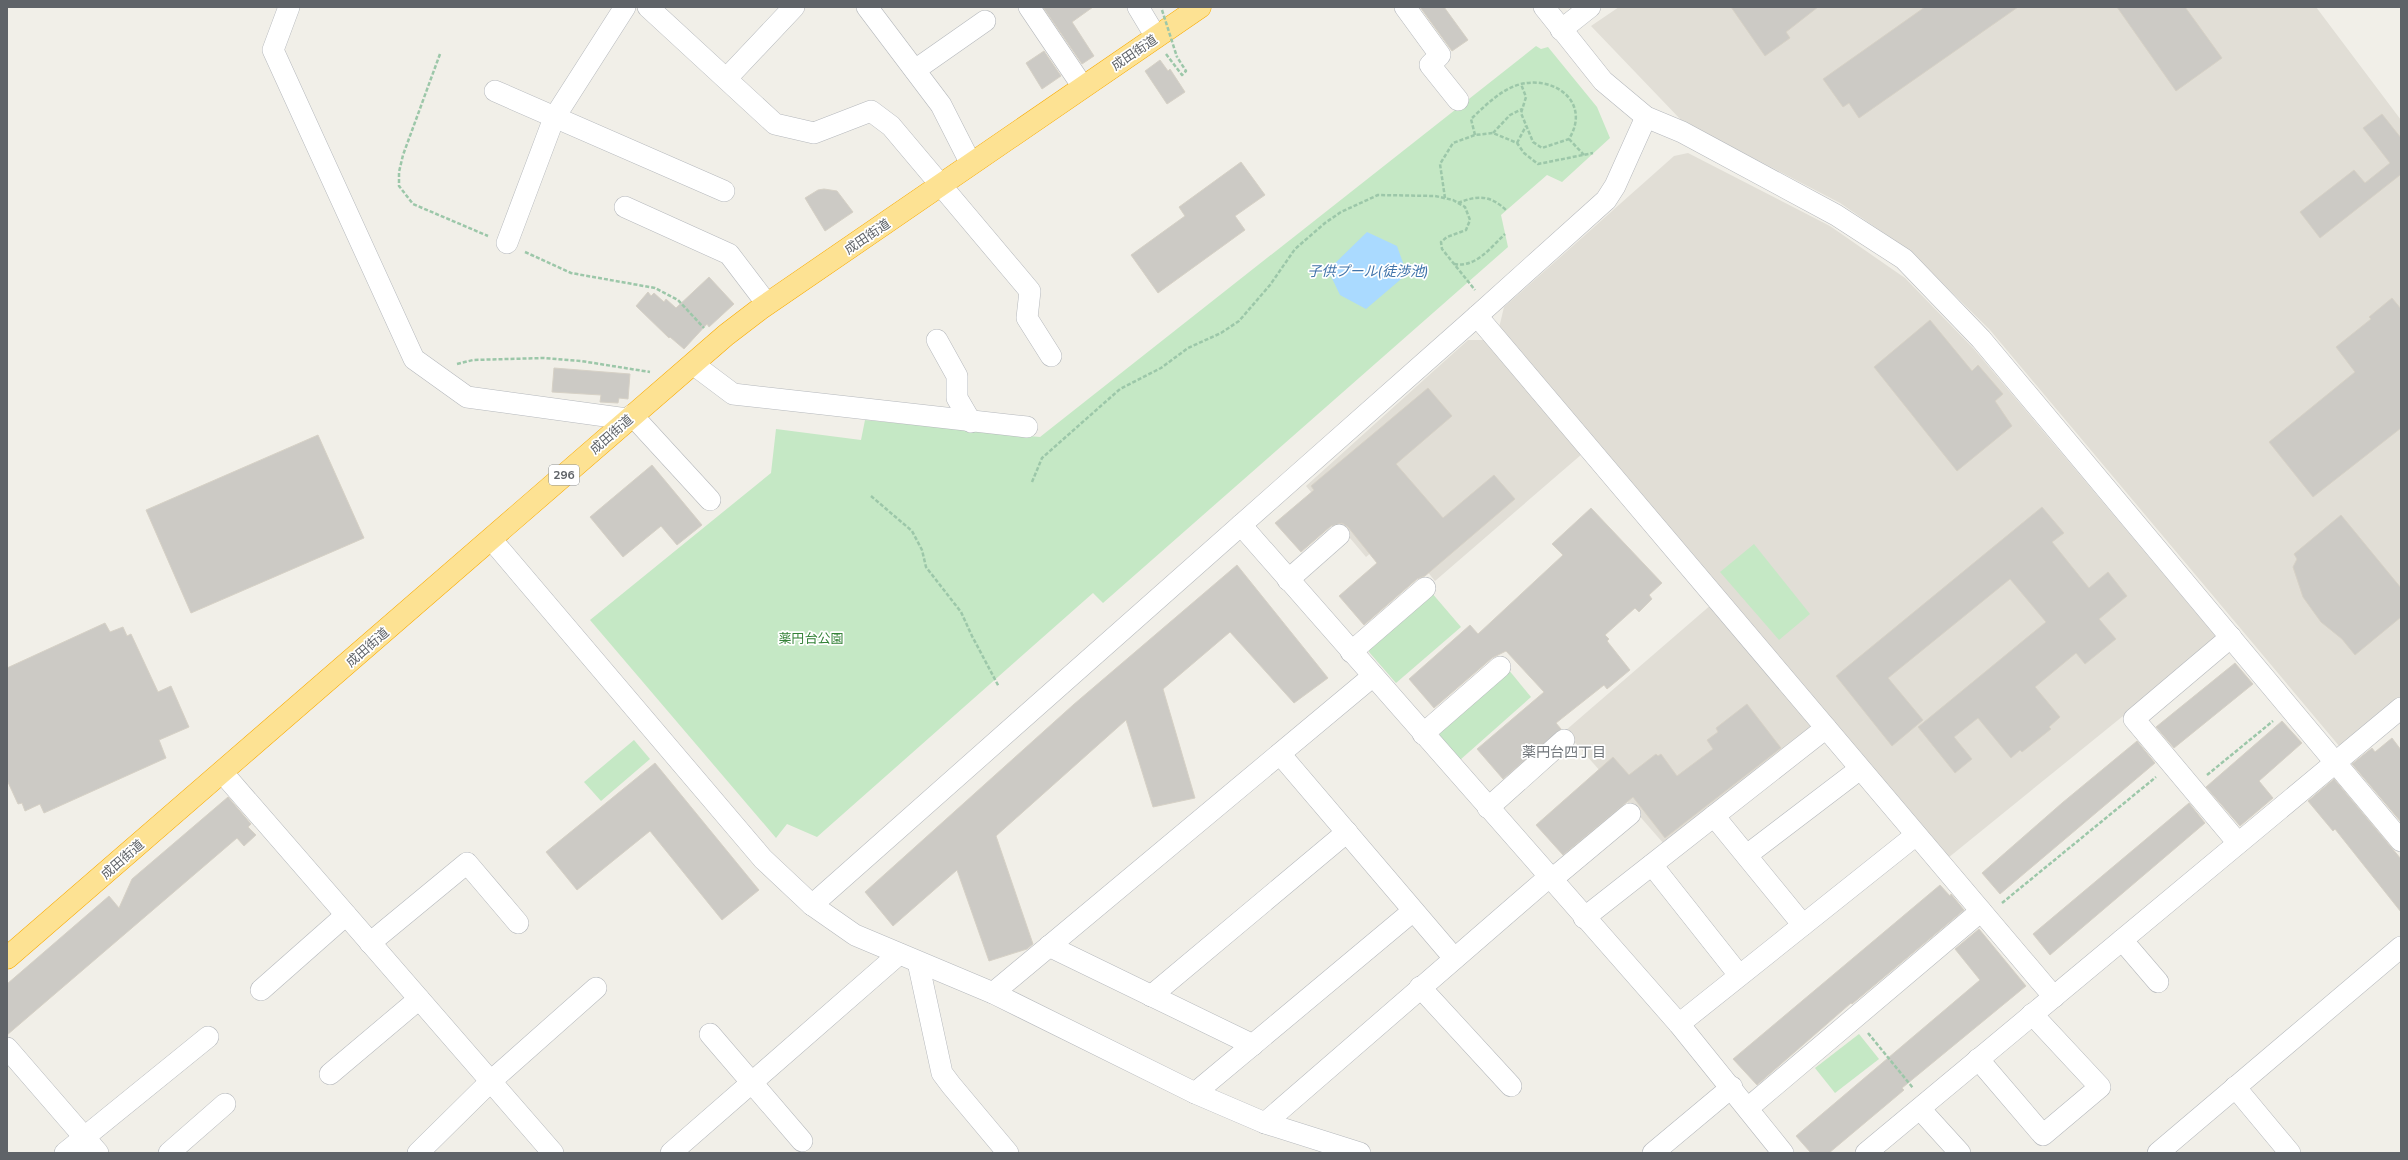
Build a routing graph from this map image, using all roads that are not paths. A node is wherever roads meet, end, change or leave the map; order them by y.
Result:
1 (289, 7) edge
2 (625, 7) edge
3 (648, 7) edge
4 (794, 7) edge
5 (867, 7) edge
6 (1029, 7) edge
7 (1138, 7) edge
8 (1200, 7) edge
9 (1405, 7) edge
10 (1544, 7) edge
11 (1590, 7) edge
12 (985, 21) dead end
13 (1561, 30) junction
14 (1159, 43) junction
15 (915, 70) junction
16 (727, 78) junction
17 (1083, 87) junction
18 (495, 91) dead end
19 (1458, 100) dead end
20 (1646, 117) junction
21 (554, 118) junction
22 (971, 164) junction
23 (942, 184) junction
24 (724, 190) dead end
25 (625, 207) dead end
26 (507, 243) dead end
27 (767, 304) junction
28 (1477, 316) junction
29 (937, 340) dead end
30 (1051, 356) dead end
31 (693, 364) junction
32 (630, 417) junction
33 (970, 422) junction
34 (1027, 427) dead end
35 (710, 500) dead end
36 (1240, 525) junction
37 (1340, 535) dead end
38 (491, 539) junction
39 (1288, 580) junction
40 (1425, 588) dead end
41 (2231, 637) junction
42 (1351, 652) junction
43 (1500, 667) dead end
44 (1373, 676) junction
45 (2401, 708) edge
46 (1826, 728) junction
47 (1423, 734) junction
48 (1564, 740) dead end
49 (1280, 754) junction
50 (2336, 761) junction
51 (1860, 769) junction
52 (222, 772) junction
53 (1488, 808) junction
54 (1630, 814) dead end
55 (1714, 816) junction
56 (1346, 832) junction
57 (1916, 835) junction
58 (2401, 841) edge
59 (2238, 843) junction
60 (1747, 855) junction
61 (1652, 865) junction
62 (1550, 879) junction
63 (812, 905) junction
64 (1989, 910) junction
65 (1414, 911) junction
66 (346, 915) junction
67 (1584, 918) junction
68 (518, 923) dead end
69 (1803, 925) junction
70 (2122, 940) junction
71 (370, 943) junction
72 (1049, 946) junction
73 (2401, 947) edge
74 (898, 954) junction
75 (7, 958) edge
76 (1454, 958) junction
77 (918, 962) junction
78 (1739, 976) junction
79 (2158, 982) dead end
80 (1420, 987) junction
81 (596, 988) dead end
82 (261, 990) dead end
83 (993, 993) junction
84 (1151, 996) junction
85 (2054, 996) junction
86 (419, 999) junction
87 (2032, 1014) junction
88 (1679, 1024) junction
89 (710, 1034) dead end
90 (208, 1037) dead end
91 (1253, 1045) junction
92 (7, 1048) edge
93 (1978, 1059) junction
94 (330, 1074) dead end
95 (491, 1081) junction
96 (752, 1082) junction
97 (1511, 1086) dead end
98 (1732, 1087) junction
99 (2235, 1087) junction
100 (1195, 1093) junction
101 (225, 1104) dead end
102 (1923, 1106) junction
103 (1748, 1108) junction
104 (1265, 1123) junction
105 (84, 1137) junction
106 (802, 1141) dead end
107 (65, 1153) edge
108 (98, 1153) edge
109 (169, 1153) edge
110 (418, 1153) edge
111 (553, 1153) edge
112 (671, 1153) edge
113 (1008, 1153) edge
114 (1360, 1153) edge
115 (1654, 1153) edge
116 (1783, 1153) edge
117 (1866, 1153) edge
118 (1960, 1153) edge
119 (2158, 1153) edge
120 (2290, 1153) edge

1 - 32 street
2 - 21 street
3 - 16 street
4 - 16 street
5 - 15 street
6 - 17 street
7 - 14 street
8 - 14 highway, 成田街道 / 296
9 - 19 street
10 - 13 street
11 - 13 street
12 - 15 street
13 - 20 street
14 - 17 highway, 成田街道 / 296
15 - 22 street
16 - 23 street
17 - 22 highway, 成田街道 / 296
18 - 21 street
20 - 28 street
20 - 41 street
21 - 24 street
21 - 26 street
22 - 23 highway, 成田街道 / 296
23 - 27 highway, 成田街道 / 296
23 - 30 street
25 - 27 street
27 - 31 highway, 成田街道 / 296
28 - 36 street
28 - 46 street
29 - 33 street
31 - 32 highway, 成田街道 / 296
31 - 33 street
32 - 35 street
32 - 38 highway, 成田街道 / 296
33 - 34 street
36 - 39 street
36 - 63 street
37 - 39 street
38 - 52 highway, 成田街道 / 296
38 - 63 street
39 - 42 street
40 - 42 street
41 - 50 street
41 - 59 street
42 - 44 street
43 - 47 street
44 - 47 street
44 - 49 street
45 - 50 street
46 - 51 street
46 - 55 street
47 - 53 street
48 - 53 street
49 - 56 street
49 - 72 street
50 - 58 street
50 - 59 street
51 - 57 street
51 - 60 street
52 - 66 street
52 - 75 highway, 成田街道 / 296
53 - 62 street
54 - 62 street
55 - 60 street
55 - 61 street
56 - 65 street
56 - 84 street
57 - 64 street
57 - 69 street
59 - 70 street
60 - 69 street
61 - 67 street
61 - 78 street
62 - 67 street
62 - 76 street
63 - 74 street
64 - 85 street
64 - 103 street
65 - 76 street
65 - 91 street
66 - 71 street
66 - 82 street
67 - 88 street
68 - 71 street
69 - 78 street
70 - 79 street
70 - 85 street
71 - 86 street
72 - 83 street
72 - 84 street
73 - 99 street
74 - 77 street
74 - 96 street
76 - 80 street
77 - 83 street
77 - 113 street
78 - 88 street
80 - 97 street
80 - 104 street
81 - 95 street
83 - 100 street
84 - 91 street
85 - 87 street
86 - 94 street
86 - 95 street
87 - 93 street
87 - 93 street
88 - 98 street
89 - 96 street
90 - 105 street
91 - 100 street
92 - 105 street
93 - 102 street
95 - 110 street
95 - 111 street
96 - 106 street
96 - 112 street
98 - 103 street
98 - 115 street
99 - 119 street
99 - 120 street
100 - 104 street
101 - 109 street
102 - 117 street
102 - 118 street
103 - 116 street
104 - 114 street
105 - 107 street
105 - 108 street

